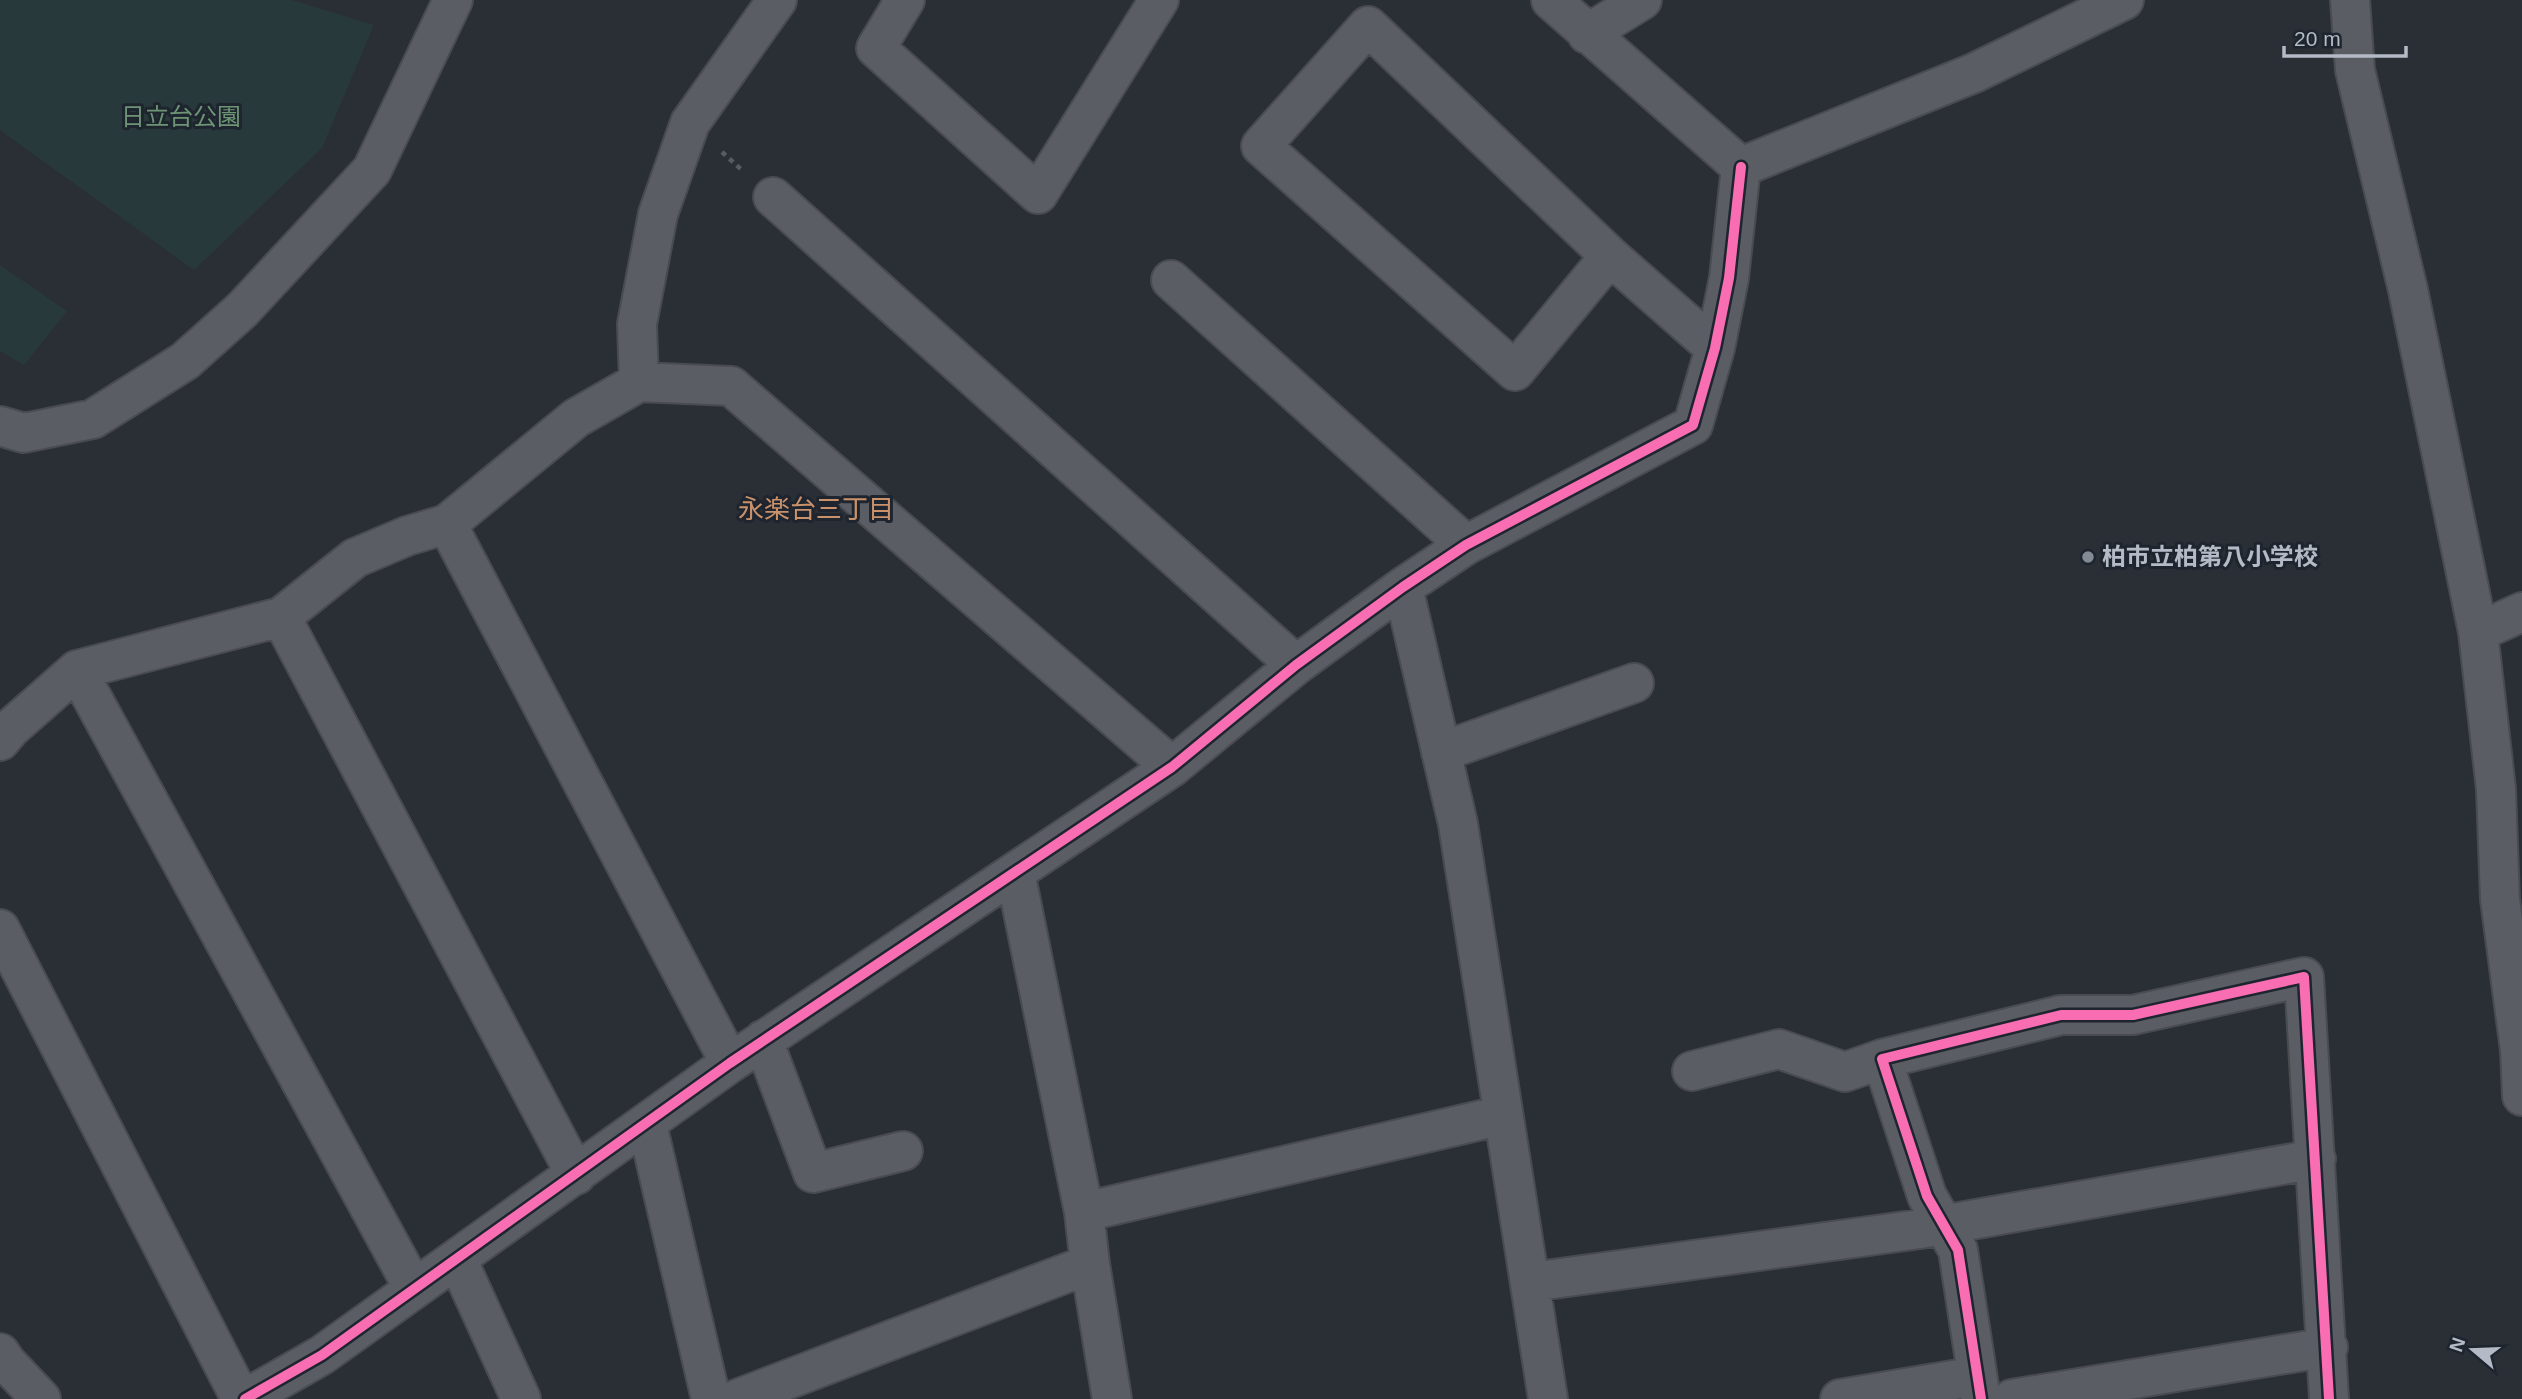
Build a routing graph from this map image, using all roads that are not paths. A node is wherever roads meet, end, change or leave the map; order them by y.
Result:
1 (453, 0) edge
2 (777, 0) edge
3 (905, 0) edge
4 (1159, 0) edge
5 (1551, 0) edge
6 (1642, 0) edge
7 (2124, 0) edge
8 (2350, 0) edge
9 (1587, 34) junction
10 (1741, 167) junction
11 (774, 197) road end
12 (1610, 256) junction
13 (1171, 280) dead end
14 (1715, 348) junction
15 (639, 382) junction
16 (0, 426) edge
17 (447, 524) junction
18 (1466, 545) junction
19 (1403, 587) junction
20 (2522, 612) edge
21 (281, 617) junction
22 (2478, 632) junction
23 (1296, 665) junction
24 (77, 670) junction
25 (1634, 683) dead end
26 (0, 741) edge
27 (1441, 752) junction
28 (1172, 767) junction
29 (2509, 783) edge
30 (1015, 872) junction
31 (0, 929) edge
32 (763, 1040) junction
33 (1882, 1059) junction
34 (730, 1063) junction
35 (1692, 1071) dead end
36 (2522, 1096) edge
37 (1503, 1115) junction
38 (647, 1124) junction
39 (903, 1151) dead end
40 (2316, 1159) junction
41 (576, 1175) junction
42 (1084, 1212) junction
43 (1943, 1225) junction
44 (457, 1259) junction
45 (1090, 1265) junction
46 (1531, 1282) junction
47 (414, 1289) junction
48 (2328, 1347) junction
49 (0, 1353) edge
50 (1979, 1387) edge
51 (41, 1399) edge
52 (243, 1399) edge
53 (521, 1399) edge
54 (711, 1399) edge
55 (737, 1399) edge
56 (1112, 1399) edge
57 (1548, 1399) edge
58 (1839, 1399) edge
59 (2012, 1399) edge
60 (2329, 1399) edge

1 - 16 street
2 - 15 street
3 - 4 street
5 - 9 street
6 - 9 street
7 - 10 street
8 - 22 street
9 - 10 street
10 - 14 street
11 - 23 street
12 - 12 street
12 - 14 street
13 - 18 street
14 - 18 street
15 - 17 street
15 - 28 street
17 - 21 street
17 - 34 street
18 - 19 street
19 - 23 street
19 - 27 street
20 - 22 street
21 - 24 street
21 - 41 street
22 - 29 street
23 - 28 street
24 - 26 street
24 - 47 street
25 - 27 street
27 - 37 street
28 - 30 street
29 - 36 street
30 - 32 street
30 - 42 street
31 - 52 street
32 - 34 street
32 - 39 street
33 - 35 street
33 - 40 street
33 - 43 street
34 - 38 street
37 - 42 street
37 - 46 street
38 - 41 street
38 - 54 street
40 - 43 street
40 - 48 street
41 - 44 street
42 - 45 street
43 - 46 street
43 - 50 street
44 - 47 street
44 - 53 street
45 - 55 street
45 - 56 street
46 - 57 street
47 - 52 street
48 - 59 street
48 - 60 street
49 - 51 street
50 - 58 street

